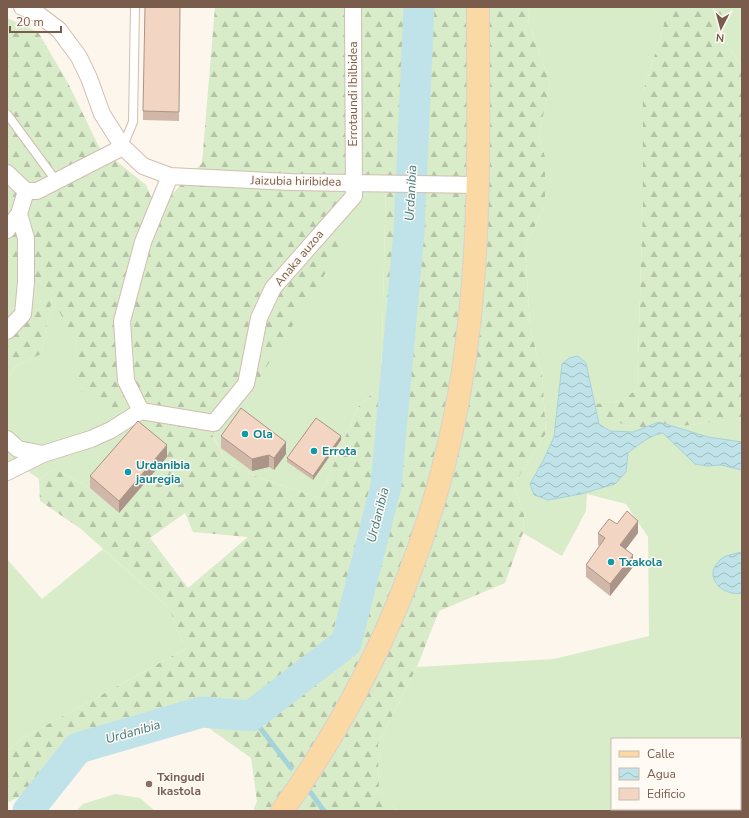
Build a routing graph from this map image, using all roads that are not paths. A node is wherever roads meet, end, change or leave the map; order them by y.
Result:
1 (22, 7) edge
2 (135, 7) edge
3 (353, 7) edge
4 (478, 7) edge
5 (7, 114) edge
6 (123, 147) junction
7 (7, 173) edge
8 (170, 176) junction
9 (57, 182) junction
10 (354, 182) junction
11 (478, 185) junction
12 (26, 191) junction
13 (19, 214) junction
14 (7, 230) edge
15 (7, 330) edge
16 (141, 411) junction
17 (7, 439) edge
18 (43, 454) junction
19 (7, 472) edge
20 (282, 811) edge

1 - 6 street, Jaizubia hiribidea
2 - 6 lane
3 - 10 street, Errotaundi Ibilbidea
4 - 11 main road
5 - 9 lane
6 - 8 street, Jaizubia hiribidea
6 - 9 street
7 - 12 street
8 - 10 street, Jaizubia hiribidea
8 - 16 street
9 - 12 street
10 - 11 street, Jaizubia hiribidea
10 - 16 street, Anaka auzoa
11 - 20 main road
12 - 13 street
13 - 14 street
13 - 15 street
16 - 18 street
17 - 18 street
18 - 19 street

